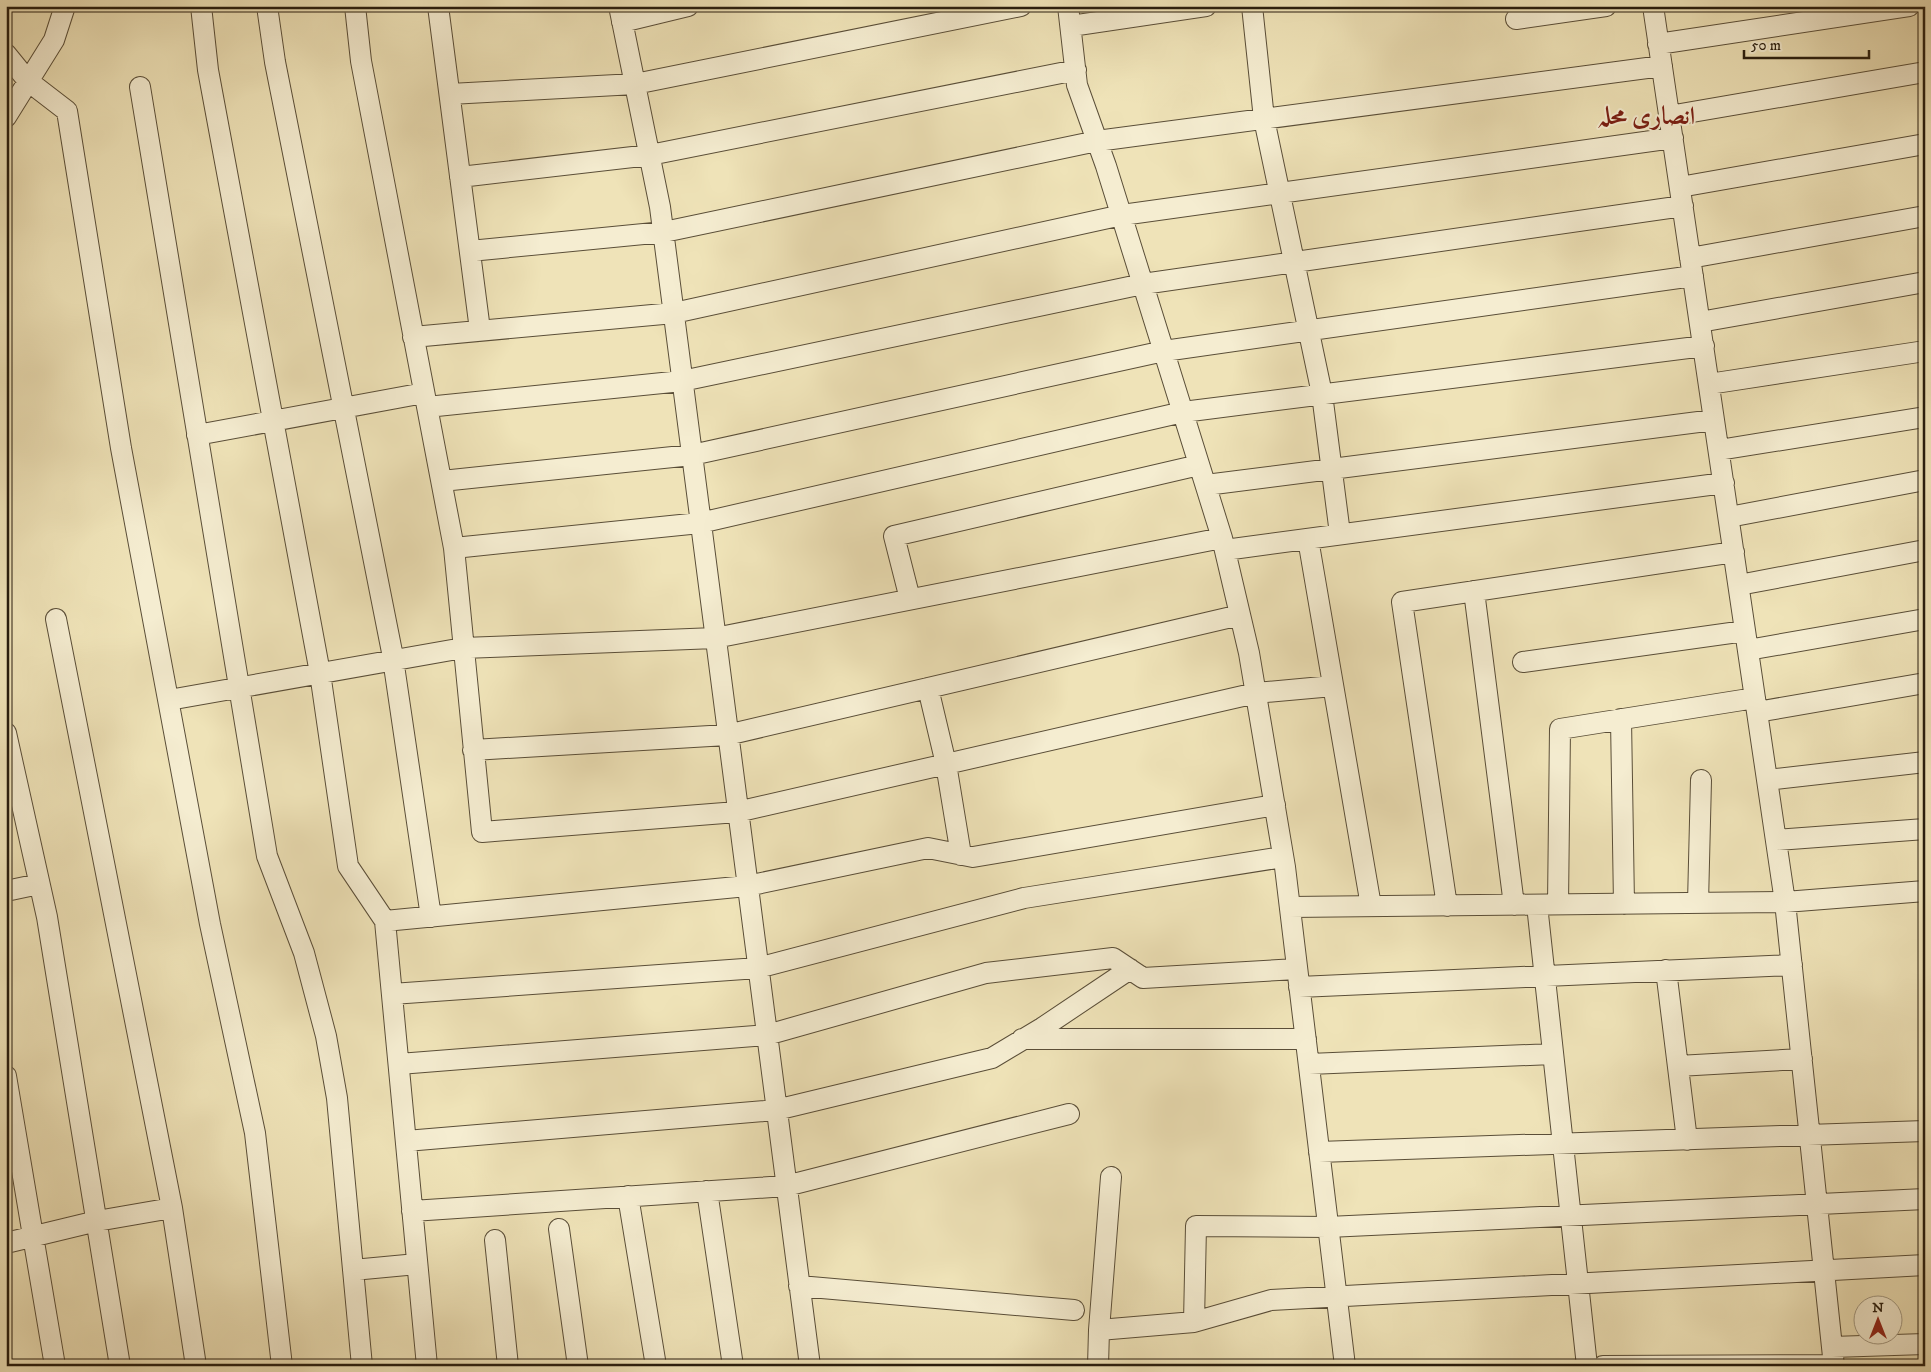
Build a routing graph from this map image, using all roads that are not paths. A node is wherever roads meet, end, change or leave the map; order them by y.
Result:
1 (65, 6) edge
2 (201, 6) edge
3 (267, 6) edge
4 (355, 6) edge
5 (438, 6) edge
6 (688, 6) edge
7 (1021, 6) edge
8 (1206, 6) edge
9 (1252, 6) edge
10 (1606, 6) edge
11 (1653, 6) edge
12 (1909, 6) edge
13 (620, 14) edge
14 (1070, 16) edge
15 (1516, 19) dead end
16 (1658, 44) junction
17 (6, 54) edge
18 (1662, 66) junction
19 (1076, 70) junction
20 (1925, 72) edge
21 (28, 81) junction
22 (635, 84) junction
23 (140, 87) dead end
24 (450, 94) junction
25 (1669, 116) junction
26 (6, 117) edge
27 (1264, 119) junction
28 (1673, 138) junction
29 (1097, 141) junction
30 (1925, 144) edge
31 (650, 155) junction
32 (460, 177) junction
33 (1280, 193) junction
34 (1681, 197) junction
35 (1122, 215) junction
36 (1925, 216) edge
37 (664, 232) junction
38 (470, 251) junction
39 (1294, 263) junction
40 (1692, 267) junction
41 (1925, 282) edge
42 (1143, 284) junction
43 (674, 313) junction
44 (1700, 322) junction
45 (480, 330) junction
46 (1309, 330) junction
47 (414, 337) junction
48 (1704, 346) junction
49 (1164, 351) junction
50 (1925, 351) edge
51 (682, 381) junction
52 (1709, 384) junction
53 (1322, 394) junction
54 (426, 400) junction
55 (344, 408) junction
56 (1183, 412) junction
57 (1925, 417) edge
58 (1714, 420) junction
59 (273, 421) junction
60 (197, 435) junction
61 (1719, 450) junction
62 (692, 455) junction
63 (1200, 465) junction
64 (1332, 468) junction
65 (1925, 480) edge
66 (442, 481) junction
67 (1206, 484) junction
68 (1724, 484) junction
69 (1728, 517) junction
70 (700, 523) junction
71 (1340, 534) junction
72 (1308, 539) junction
73 (1224, 544) junction
74 (454, 548) junction
75 (1925, 550) edge
76 (1734, 552) junction
77 (1739, 585) junction
78 (1474, 591) junction
79 (910, 599) junction
80 (1240, 615) junction
81 (56, 619) dead end
82 (1925, 619) edge
83 (715, 638) junction
84 (1747, 641) junction
85 (463, 648) junction
86 (394, 660) junction
87 (1523, 662) dead end
88 (320, 673) junction
89 (1925, 683) edge
90 (1333, 686) junction
91 (238, 688) junction
92 (928, 688) junction
93 (1256, 693) junction
94 (168, 700) junction
95 (1756, 705) junction
96 (1621, 719) junction
97 (728, 735) junction
98 (7, 741) edge
99 (473, 750) junction
100 (1925, 762) edge
101 (946, 764) junction
102 (1701, 780) dead end
103 (1767, 780) junction
104 (14, 804) edge
105 (1274, 805) junction
106 (737, 812) junction
107 (1925, 829) edge
108 (1776, 840) junction
109 (961, 854) junction
110 (1283, 857) junction
111 (39, 884) junction
112 (747, 886) junction
113 (6, 891) edge
114 (1925, 891) edge
115 (1786, 902) junction
116 (1698, 903) junction
117 (1558, 904) junction
118 (1624, 904) junction
119 (1514, 905) junction
120 (1537, 905) junction
121 (1371, 906) junction
122 (1447, 906) junction
123 (1290, 907) junction
124 (431, 917) junction
125 (385, 921) junction
126 (1792, 965) junction
127 (758, 968) junction
128 (1130, 969) junction
129 (1666, 970) junction
130 (1544, 976) junction
131 (1298, 978) junction
132 (392, 994) junction
133 (767, 1035) junction
134 (1022, 1039) junction
135 (1306, 1040) junction
136 (1553, 1054) junction
137 (1802, 1059) junction
138 (399, 1064) junction
139 (1309, 1064) junction
140 (1678, 1066) junction
141 (6, 1076) edge
142 (9, 1110) edge
143 (776, 1110) junction
144 (1069, 1114) dead end
145 (1925, 1131) edge
146 (1810, 1136) junction
147 (1687, 1140) junction
148 (406, 1141) junction
149 (1563, 1144) junction
150 (1319, 1152) junction
151 (14, 1176) edge
152 (1111, 1177) dead end
153 (786, 1186) junction
154 (707, 1191) junction
155 (628, 1196) junction
156 (1925, 1199) edge
157 (1817, 1203) junction
158 (172, 1208) junction
159 (412, 1211) junction
160 (1570, 1215) junction
161 (97, 1221) junction
162 (1328, 1227) junction
163 (559, 1229) dead end
164 (33, 1237) junction
165 (495, 1240) dead end
166 (6, 1243) edge
167 (417, 1264) junction
168 (1925, 1265) edge
169 (353, 1270) junction
170 (1824, 1270) junction
171 (1578, 1284) junction
172 (799, 1286) junction
173 (1336, 1297) junction
174 (1074, 1310) dead end
175 (1194, 1322) junction
176 (1099, 1330) junction
177 (1925, 1344) edge
178 (1834, 1359) edge
179 (1717, 1365) edge
180 (55, 1366) edge
181 (120, 1366) edge
182 (196, 1366) edge
183 (282, 1366) edge
184 (362, 1366) edge
185 (427, 1366) edge
186 (508, 1366) edge
187 (578, 1366) edge
188 (656, 1366) edge
189 (733, 1366) edge
190 (810, 1366) edge
191 (1098, 1366) edge
192 (1345, 1366) edge
193 (1587, 1366) edge
194 (1603, 1366) edge

1 - 21 street
2 - 59 street
3 - 55 street
4 - 47 street
5 - 24 street
6 - 13 street
7 - 22 street
8 - 14 street
9 - 27 street
10 - 15 street
11 - 16 street
12 - 16 street
13 - 22 street
14 - 19 street
16 - 18 street
17 - 21 street
18 - 25 street
18 - 27 street
19 - 29 street
19 - 31 street
20 - 25 street
21 - 26 street
21 - 94 street
22 - 24 street
22 - 31 street
23 - 60 street
24 - 32 street
25 - 28 street
27 - 29 street
27 - 33 street
28 - 33 street
28 - 34 street
29 - 35 street
29 - 37 street
30 - 34 street
31 - 32 street
31 - 37 street
32 - 38 street
33 - 35 street
33 - 39 street
34 - 39 street
34 - 40 street
35 - 42 street
35 - 43 street
36 - 40 street
37 - 38 street
37 - 43 street
38 - 45 street
39 - 42 street
39 - 46 street
40 - 44 street
40 - 46 street
41 - 44 street
42 - 49 street
42 - 51 street
43 - 45 street
43 - 51 street
44 - 48 street
45 - 47 street
46 - 49 street
46 - 53 street
47 - 54 street
48 - 52 street
48 - 53 street
49 - 56 street
49 - 62 street
50 - 52 street
51 - 54 street
51 - 62 street
52 - 58 street
53 - 56 street
53 - 64 street
54 - 55 street
54 - 66 street
55 - 59 street
55 - 86 street
56 - 63 street
56 - 70 street
57 - 61 street
58 - 61 street
58 - 64 street
59 - 60 street
59 - 88 street
60 - 91 street
61 - 68 street
62 - 66 street
62 - 70 street
63 - 67 street
63 - 79 street
64 - 67 street
64 - 71 street
65 - 69 street
66 - 74 street
67 - 73 street
68 - 69 street
68 - 71 street
69 - 76 street
70 - 74 street
70 - 83 street
71 - 72 street
72 - 73 street
72 - 90 street
73 - 79 street
73 - 80 street
74 - 85 street
75 - 77 street
76 - 77 street
76 - 78 street
77 - 84 street
78 - 119 street
78 - 122 street
79 - 83 street
80 - 92 street
80 - 93 street
81 - 158 street
82 - 84 street
83 - 85 street
83 - 97 street
84 - 87 street
84 - 95 street
85 - 86 street
85 - 99 street
86 - 88 street
86 - 124 street
88 - 91 street
88 - 125 street
89 - 95 street
90 - 93 street
90 - 121 street
91 - 94 street
91 - 169 street
92 - 97 street
92 - 101 street
93 - 101 street
93 - 105 street
94 - 183 street
95 - 96 street
95 - 103 street
96 - 117 street
96 - 118 street
97 - 99 street
97 - 106 street
98 - 104 street
99 - 106 street
100 - 103 street
101 - 106 street
101 - 109 street
102 - 116 street
103 - 108 street
104 - 111 street
105 - 109 street
105 - 110 street
106 - 112 street
107 - 108 street
108 - 115 street
109 - 112 street
110 - 123 street
110 - 127 street
111 - 113 street
111 - 161 street
112 - 124 street
112 - 127 street
114 - 115 street
115 - 116 street
115 - 126 street
116 - 118 street
117 - 118 street
117 - 120 street
119 - 120 street
119 - 122 street
120 - 130 street
121 - 122 street
121 - 123 street
123 - 131 street
124 - 125 street
125 - 132 street
126 - 129 street
126 - 137 street
127 - 132 street
127 - 133 street
128 - 131 street
128 - 133 street
128 - 134 street
129 - 130 street
129 - 140 street
130 - 131 street
130 - 136 street
131 - 135 street
132 - 138 street
133 - 138 street
133 - 143 street
134 - 135 street
134 - 143 street
135 - 139 street
136 - 139 street
136 - 149 street
137 - 140 street
137 - 146 street
138 - 148 street
139 - 150 street
140 - 147 street
141 - 142 street
142 - 151 street
143 - 148 street
143 - 153 street
144 - 153 street
145 - 146 street
146 - 147 street
146 - 157 street
147 - 149 street
148 - 159 street
149 - 150 street
149 - 160 street
150 - 162 street
151 - 164 street
152 - 176 street
153 - 154 street
153 - 172 street
154 - 155 street
154 - 189 street
155 - 159 street
155 - 188 street
156 - 157 street
157 - 160 street
157 - 170 street
158 - 161 street
158 - 182 street
159 - 167 street
160 - 162 street
160 - 171 street
161 - 164 street
161 - 181 street
162 - 173 street
162 - 175 street
163 - 187 street
164 - 166 street
164 - 180 street
165 - 186 street
167 - 169 street
167 - 185 street
168 - 170 street
169 - 184 street
170 - 171 street
170 - 178 street
171 - 173 street
171 - 193 street
172 - 174 street
172 - 190 street
173 - 175 street
173 - 192 street
175 - 176 street
176 - 191 street
177 - 178 street
178 - 179 street
179 - 194 street

